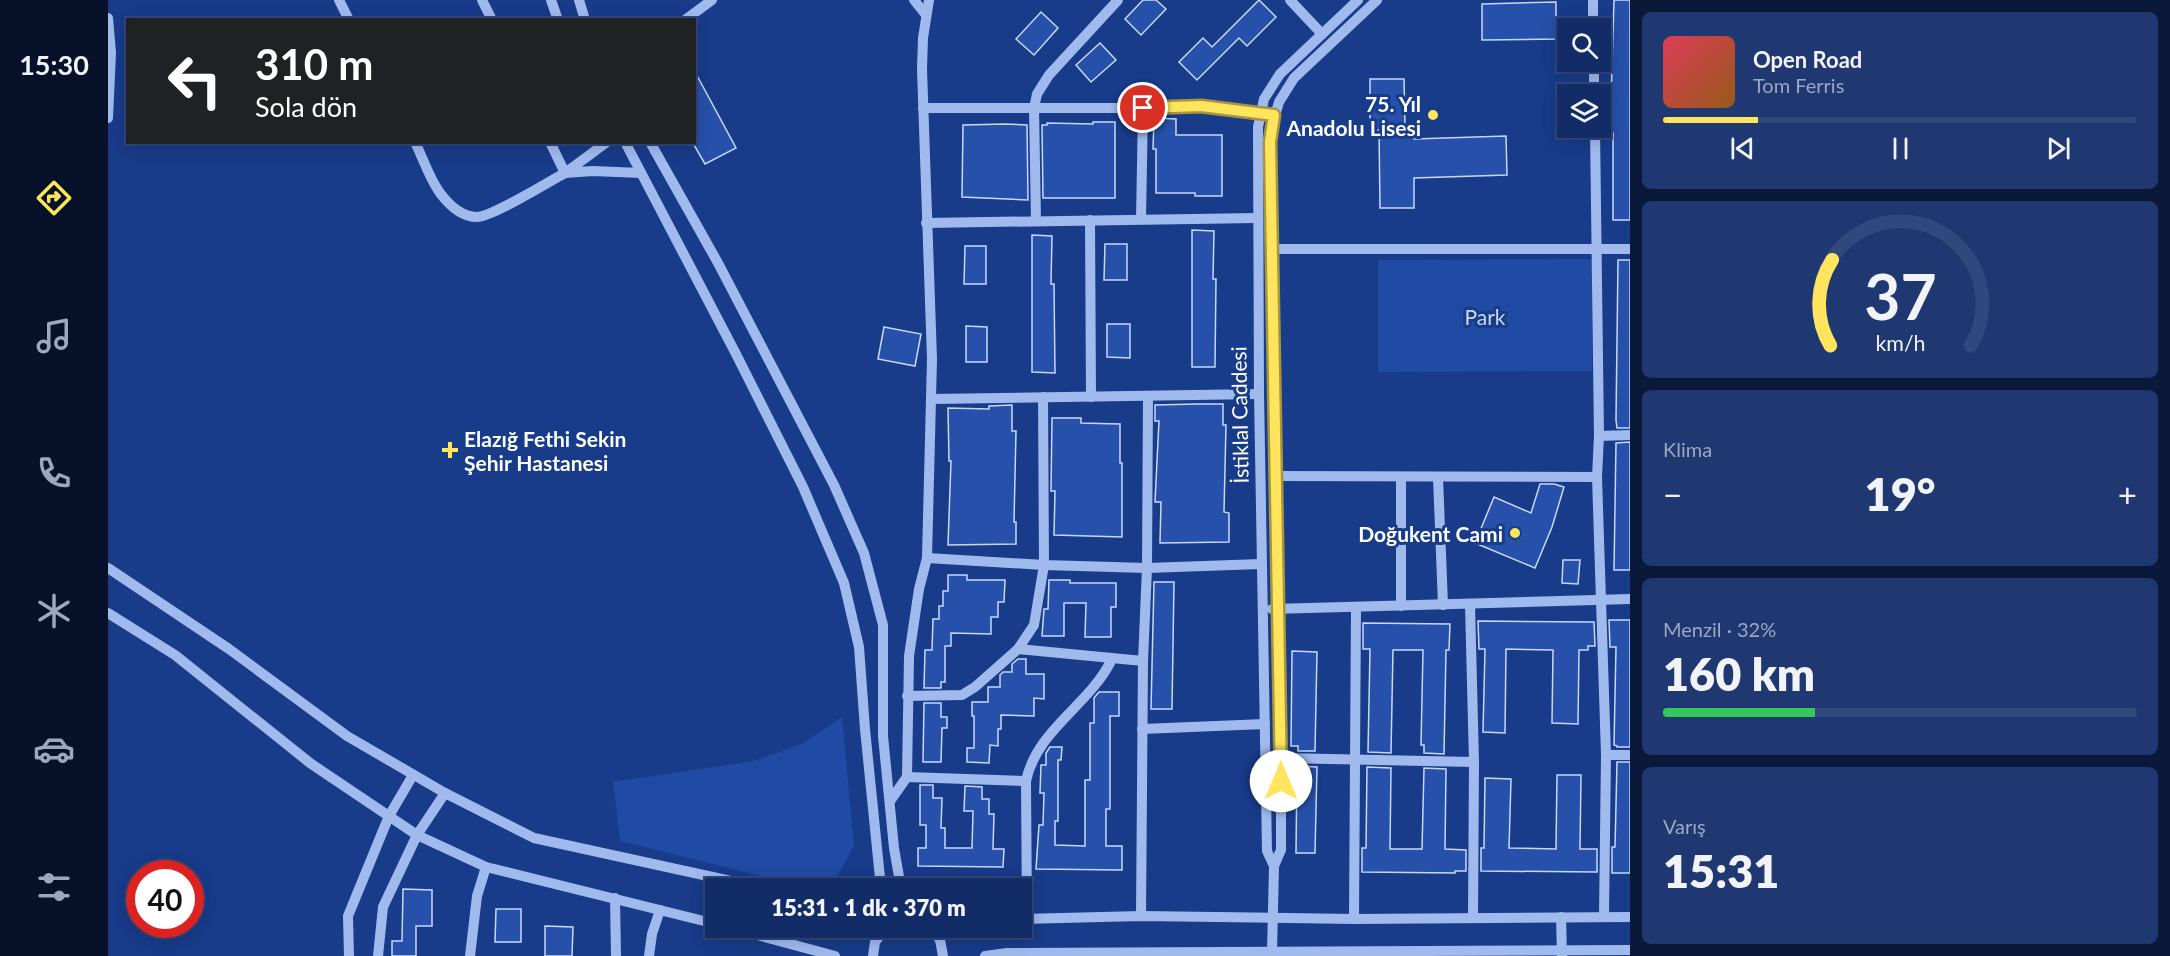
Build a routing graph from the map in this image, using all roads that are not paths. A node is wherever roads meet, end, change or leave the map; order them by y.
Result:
1 (339, 0) edge
2 (482, 0) edge
3 (551, 0) edge
4 (579, 0) edge
5 (712, 0) edge
6 (914, 0) edge
7 (929, 0) edge
8 (1118, 0) edge
9 (1290, 0) edge
10 (1358, 0) edge
11 (1377, 0) edge
12 (1593, 0) edge
13 (926, 15) junction
14 (108, 18) edge
15 (349, 18) edge
16 (491, 18) edge
17 (557, 18) edge
18 (584, 18) edge
19 (688, 18) edge
20 (1593, 18) edge
21 (1322, 34) junction
22 (109, 52) edge
23 (923, 108) junction
24 (1035, 108) junction
25 (1143, 108) junction
26 (1261, 113) junction
27 (1274, 115) junction
28 (108, 118) edge
29 (1595, 138) edge
30 (416, 144) edge
31 (551, 144) edge
32 (604, 144) edge
33 (626, 144) edge
34 (651, 144) edge
35 (564, 173) junction
36 (641, 173) junction
37 (1257, 218) junction
38 (1141, 219) junction
39 (1089, 220) junction
40 (1036, 221) junction
41 (926, 223) junction
42 (1273, 249) junction
43 (1596, 249) junction
44 (1630, 249) edge
45 (1259, 394) junction
46 (1148, 396) junction
47 (1043, 397) junction
48 (1091, 397) junction
49 (932, 399) junction
50 (1630, 435) edge
51 (1599, 436) junction
52 (1276, 476) junction
53 (1401, 477) junction
54 (1438, 477) junction
55 (1597, 477) junction
56 (927, 558) junction
57 (1261, 564) junction
58 (1044, 565) junction
59 (108, 568) edge
60 (1147, 568) junction
61 (1602, 599) junction
62 (1630, 599) edge
63 (1470, 604) junction
64 (1443, 605) junction
65 (1401, 606) junction
66 (1356, 607) junction
67 (1262, 609) junction
68 (1277, 609) junction
69 (108, 613) edge
70 (1018, 649) junction
71 (1112, 659) junction
72 (1143, 661) junction
73 (907, 696) junction
74 (1265, 724) junction
75 (1142, 729) junction
76 (1606, 755) junction
77 (1630, 755) edge
78 (1281, 758) junction
79 (1354, 758) junction
80 (1474, 762) junction
81 (413, 775) junction
82 (907, 777) junction
83 (1026, 781) junction
84 (445, 794) junction
85 (890, 801) junction
86 (389, 816) junction
87 (417, 835) junction
88 (1274, 866) junction
89 (486, 867) junction
90 (716, 878) edge
91 (880, 878) edge
92 (900, 878) edge
93 (1025, 878) edge
94 (615, 898) junction
95 (660, 910) junction
96 (1141, 916) junction
97 (1561, 917) junction
98 (1604, 917) junction
99 (1630, 917) edge
100 (1273, 918) junction
101 (1473, 918) junction
102 (1032, 919) edge
103 (1354, 919) junction
104 (705, 921) edge
105 (769, 938) edge
106 (878, 938) edge
107 (939, 938) edge
108 (1630, 950) edge
109 (1272, 952) junction
110 (1562, 953) edge
111 (1215, 954) edge
112 (1104, 955) edge
113 (349, 956) edge
114 (378, 956) edge
115 (470, 956) edge
116 (616, 956) edge
117 (649, 956) edge
118 (835, 956) edge
119 (873, 956) edge
120 (943, 956) edge
121 (985, 956) edge

1 - 15 street
2 - 16 street
3 - 17 street
4 - 18 street
5 - 19 street
6 - 13 street
7 - 13 street
8 - 24 street
9 - 21 street
10 - 21 street, İstiklal Caddesi
11 - 27 street, İstiklal Caddesi
12 - 20 street
13 - 23 street
14 - 22 street
21 - 26 street, İstiklal Caddesi
22 - 28 street
23 - 24 street
23 - 41 street
24 - 25 street
24 - 40 street
25 - 26 street
25 - 38 street
26 - 27 street
26 - 37 street, İstiklal Caddesi
27 - 42 street, İstiklal Caddesi
29 - 43 street
30 - 35 street
31 - 35 street
32 - 35 street
33 - 36 street
34 - 85 street
35 - 36 street
36 - 91 street
37 - 38 street
37 - 45 street, İstiklal Caddesi
38 - 39 street
39 - 40 street
39 - 48 street
40 - 41 street
41 - 49 street
42 - 43 street
42 - 52 street, İstiklal Caddesi
43 - 44 street
43 - 51 street
45 - 46 street
45 - 57 street, İstiklal Caddesi
46 - 48 street
46 - 60 street
47 - 48 street
47 - 49 street
47 - 58 street
49 - 56 street
50 - 51 street
51 - 55 street
52 - 53 street
52 - 68 street, İstiklal Caddesi
53 - 54 street
53 - 65 street
54 - 55 street
54 - 64 street
55 - 61 street
56 - 58 street
56 - 73 street
57 - 60 street
57 - 67 street, İstiklal Caddesi
58 - 60 street
58 - 70 street
59 - 81 street
60 - 72 street
61 - 62 street
61 - 63 street
61 - 76 street
63 - 64 street
63 - 80 street
64 - 65 street
65 - 66 street
66 - 68 street
66 - 79 street
67 - 68 street
67 - 74 street, İstiklal Caddesi
68 - 78 street, İstiklal Caddesi
69 - 86 street
70 - 71 street
70 - 73 street
71 - 72 street
71 - 83 street
72 - 75 street
73 - 82 street
74 - 75 street
74 - 88 street, İstiklal Caddesi
75 - 96 street
76 - 77 street
76 - 98 street
78 - 79 street
78 - 88 street, İstiklal Caddesi
79 - 80 street
79 - 103 street
80 - 101 street
81 - 84 street
81 - 86 street
82 - 83 street
82 - 85 street
83 - 93 street
84 - 87 street
84 - 90 street
85 - 92 street
86 - 87 street
86 - 113 street
87 - 89 street
87 - 114 street
88 - 100 street, İstiklal Caddesi
89 - 94 street
89 - 115 street
94 - 95 street
94 - 116 street
95 - 104 street
95 - 117 street
96 - 100 street
96 - 102 street
97 - 98 street
97 - 101 street
97 - 110 street
98 - 99 street
100 - 103 street
100 - 109 street, İstiklal Caddesi
101 - 103 street
105 - 118 street
106 - 119 street
107 - 120 street
108 - 110 street
109 - 110 street
109 - 111 street
111 - 112 street
112 - 121 street

